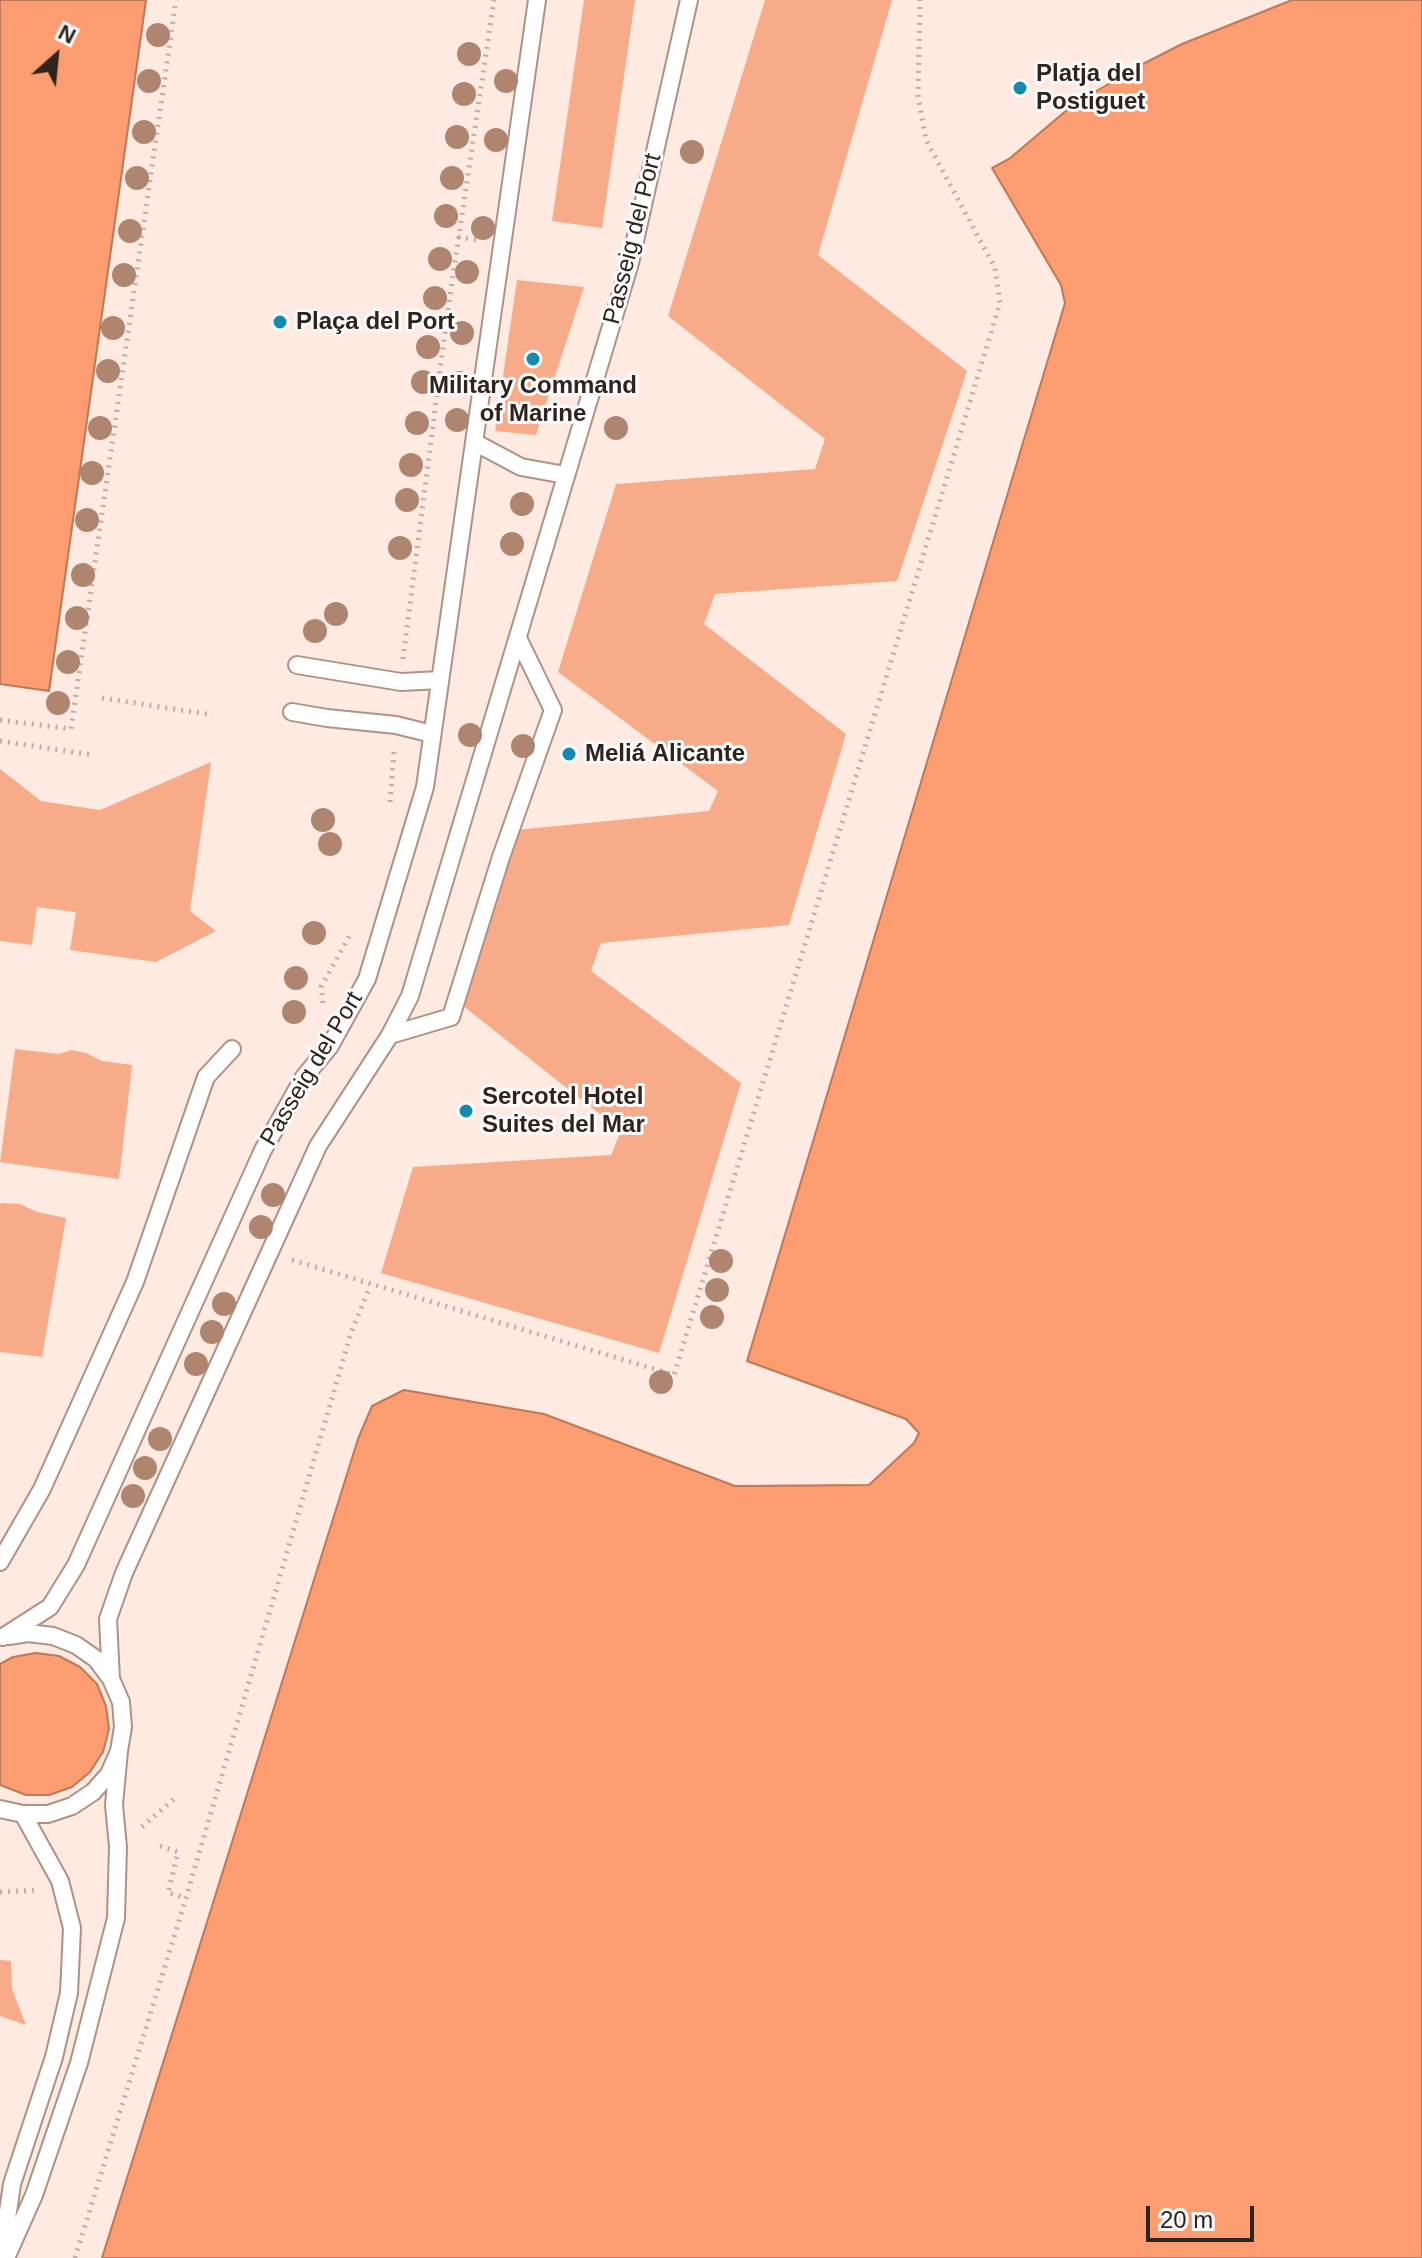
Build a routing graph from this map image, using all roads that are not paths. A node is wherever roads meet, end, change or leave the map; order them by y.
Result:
1 (537, 0) edge
2 (689, 0) edge
3 (474, 442) junction
4 (565, 475) junction
5 (518, 638) junction
6 (297, 665) dead end
7 (440, 680) junction
8 (292, 712) dead end
9 (432, 734) junction
10 (390, 1035) junction
11 (232, 1049) dead end
12 (0, 1562) edge
13 (2, 1638) edge
14 (111, 1679) junction
15 (119, 1751) junction
16 (0, 1809) edge
17 (23, 1814) junction
18 (4, 2258) edge

1 - 3 lane, Passeig del Port
2 - 4 lane, Passeig del Port
3 - 4 lane
3 - 7 lane, Passeig del Port
4 - 5 lane, Passeig del Port
5 - 10 lane, Passeig del Port
5 - 10 lane
6 - 7 lane
7 - 9 lane, Passeig del Port
8 - 9 lane
9 - 13 lane, Passeig del Port
10 - 14 lane, Passeig del Port
11 - 12 lane
13 - 14 lane
14 - 15 lane
15 - 17 lane
15 - 18 lane
16 - 17 lane
17 - 18 lane

